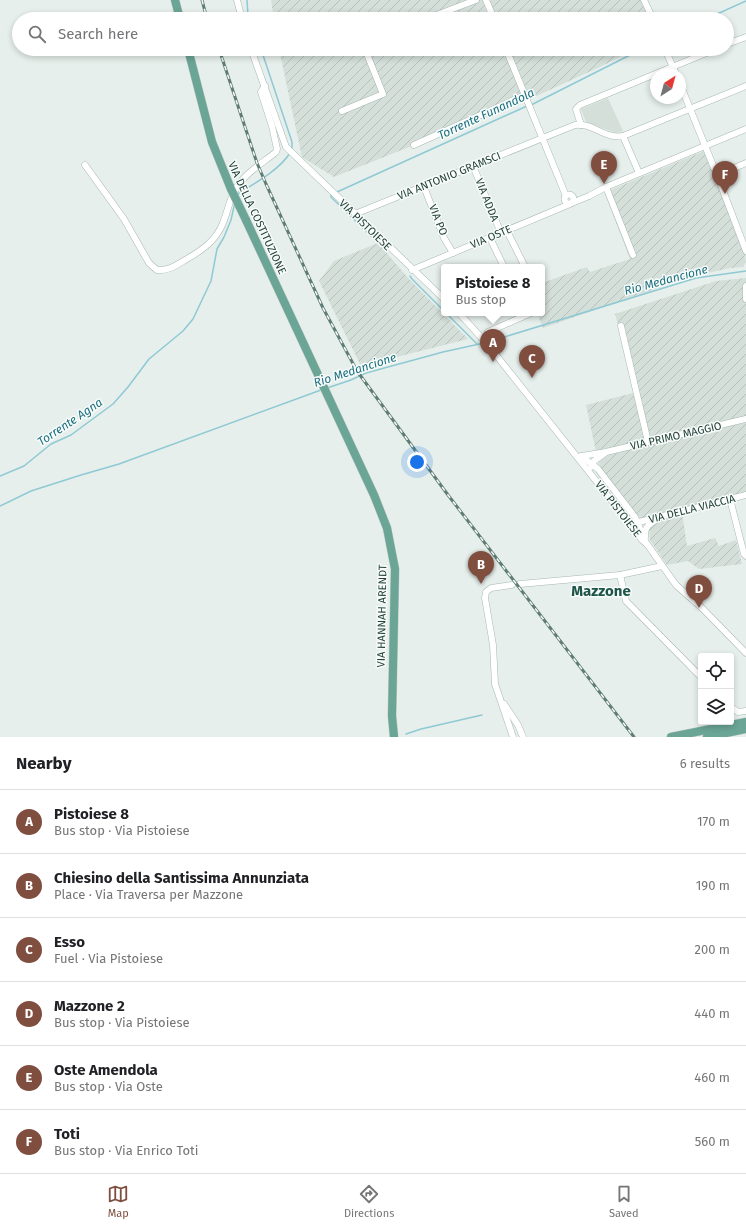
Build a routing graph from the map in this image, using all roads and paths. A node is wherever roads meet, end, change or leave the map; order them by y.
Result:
1 (175, 0) edge
2 (237, 0) edge
3 (476, 0) edge
4 (486, 0) edge
5 (644, 0) edge
6 (178, 12) edge
7 (240, 12) edge
8 (444, 12) edge
9 (491, 12) edge
10 (649, 12) edge
11 (746, 37) edge
12 (734, 41) edge
13 (190, 56) edge
14 (254, 56) edge
15 (368, 56) edge
16 (509, 56) edge
17 (668, 56) edge
18 (699, 56) edge
19 (673, 67) junction
20 (265, 86) junction
21 (746, 86) edge
22 (526, 96) junction
23 (686, 99) edge
24 (690, 109) junction
25 (342, 111) dead end
26 (581, 125) junction
27 (746, 129) edge
28 (623, 136) junction
29 (543, 138) junction
30 (414, 145) dead end
31 (704, 146) junction
32 (746, 163) edge
33 (85, 165) dead end
34 (473, 166) junction
35 (639, 173) junction
36 (719, 180) junction
37 (424, 187) junction
38 (606, 187) junction
39 (595, 193) junction
40 (569, 196) junction
41 (571, 203) junction
42 (355, 214) junction
43 (504, 232) junction
44 (490, 238) junction
45 (746, 251) edge
46 (453, 253) junction
47 (633, 255) dead end
48 (503, 264) edge
49 (522, 264) edge
50 (412, 270) junction
51 (746, 286) edge
52 (441, 296) edge
53 (746, 299) edge
54 (462, 316) edge
55 (524, 316) edge
56 (621, 326) dead end
57 (488, 332) dead end
58 (324, 386) joint
59 (746, 419) edge
60 (648, 442) junction
61 (570, 448) junction
62 (606, 452) junction
63 (582, 456) junction
64 (593, 465) junction
65 (590, 473) junction
66 (746, 495) edge
67 (730, 499) junction
68 (660, 518) junction
69 (628, 521) junction
70 (638, 522) junction
71 (647, 544) junction
72 (746, 556) edge
73 (662, 566) junction
74 (620, 575) junction
75 (520, 584) dead end
76 (512, 585) dead end
77 (746, 653) edge
78 (698, 674) edge
79 (498, 696) junction
80 (734, 709) edge
81 (746, 711) edge
82 (746, 722) edge
83 (746, 729) edge
84 (394, 737) edge
85 (513, 737) edge
86 (523, 737) edge
87 (671, 737) edge
88 (707, 737) edge

1 - 6 main road
2 - 7 street
3 - 8 street
4 - 9 street
5 - 10 street
11 - 12 street
13 - 58 main road, VIA DELLA COSTITUZIONE, bridge
14 - 20 street, VIA PISTOIESE
15 - 25 street
16 - 22 street
17 - 19 street
18 - 19 street
19 - 26 street
20 - 33 street
20 - 42 street, VIA PISTOIESE
21 - 24 street
22 - 29 street
22 - 30 street
23 - 24 street
24 - 28 street
24 - 31 street
26 - 28 street
26 - 29 street, VIA ANTONIO GRAMSCI
27 - 31 street, VIA OSTE
28 - 35 street
29 - 34 street, VIA ANTONIO GRAMSCI
29 - 40 street
31 - 35 street, VIA OSTE
31 - 36 street
32 - 36 street
34 - 37 street, VIA ANTONIO GRAMSCI
34 - 43 street, VIA ADDA
35 - 38 street, VIA OSTE
36 - 45 street
37 - 42 street, VIA ANTONIO GRAMSCI
37 - 46 street, VIA PO
38 - 39 street, VIA OSTE
38 - 47 street
39 - 40 street, VIA OSTE
39 - 41 street, VIA OSTE
40 - 41 street
41 - 43 street, VIA OSTE
42 - 50 street, VIA PISTOIESE
43 - 44 street, VIA OSTE
43 - 49 street, VIA ADDA
44 - 46 street, VIA OSTE
44 - 48 street
46 - 50 street, VIA OSTE
50 - 52 street, VIA PISTOIESE
51 - 53 street
54 - 61 street, VIA PISTOIESE
55 - 57 street
56 - 60 street
58 - 84 main road, VIA HANNAH ARENDT
59 - 60 street, VIA PRIMO MAGGIO
60 - 62 street, VIA PRIMO MAGGIO
61 - 63 street, VIA PISTOIESE
61 - 65 street, VIA PISTOIESE
62 - 63 street, VIA PRIMO MAGGIO
62 - 64 street
63 - 64 street, VIA PISTOIESE
64 - 65 street, VIA PISTOIESE
64 - 70 street, VIA PISTOIESE
65 - 69 street, VIA PISTOIESE
66 - 67 street, VIA DELLA VIACCIA
67 - 68 street, VIA DELLA VIACCIA
67 - 72 street
68 - 70 street, VIA DELLA VIACCIA
68 - 71 street
69 - 70 street, VIA DELLA VIACCIA
69 - 71 street, VIA PISTOIESE
70 - 71 street, VIA PISTOIESE
71 - 73 street, VIA PISTOIESE
73 - 74 street
73 - 77 street, VIA PISTOIESE
74 - 75 street
74 - 78 street
76 - 79 street
79 - 85 street
79 - 86 street
80 - 81 street
82 - 87 main road
83 - 88 main road

